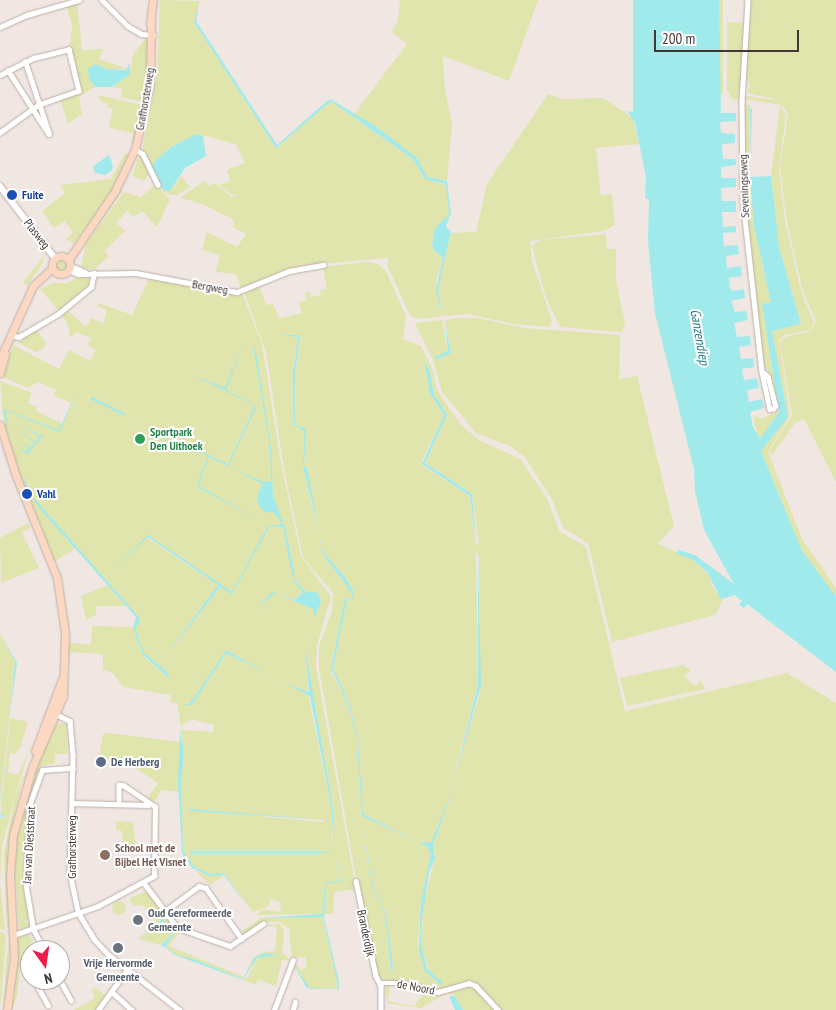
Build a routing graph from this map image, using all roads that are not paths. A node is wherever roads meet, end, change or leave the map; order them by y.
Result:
1 (80, 0) edge
2 (102, 0) edge
3 (153, 0) edge
4 (748, 0) edge
5 (0, 27) edge
6 (151, 34) junction
7 (25, 62) junction
8 (8, 70) junction
9 (0, 75) edge
10 (39, 104) junction
11 (32, 108) junction
12 (0, 132) edge
13 (135, 149) junction
14 (158, 185) dead end
15 (0, 186) edge
16 (55, 258) junction
17 (68, 263) junction
18 (323, 265) dead end
19 (54, 270) junction
20 (94, 273) junction
21 (12, 335) junction
22 (5, 350) junction
23 (0, 359) edge
24 (762, 372) junction
25 (0, 373) edge
26 (0, 425) edge
27 (53, 712) junction
28 (73, 768) junction
29 (72, 803) junction
30 (119, 804) junction
31 (149, 805) junction
32 (356, 881) dead end
33 (144, 883) junction
34 (165, 911) junction
35 (78, 912) junction
36 (263, 924) dead end
37 (34, 929) junction
38 (14, 936) junction
39 (242, 939) junction
40 (39, 940) edge
41 (293, 960) dead end
42 (126, 971) junction
43 (380, 983) junction
44 (39, 990) edge
45 (66, 990) edge
46 (112, 992) junction
47 (71, 1000) dead end
48 (295, 1002) dead end
49 (48, 1006) dead end
50 (127, 1006) junction
51 (7, 1010) edge
52 (98, 1010) edge
53 (123, 1010) edge
54 (132, 1010) edge
55 (180, 1010) edge
56 (274, 1010) edge
57 (293, 1010) edge
58 (381, 1010) edge
59 (498, 1010) edge

1 - 5 street
2 - 6 street
3 - 6 main road, Grafhorsterweg
4 - 24 street, Seveningseweg
6 - 13 main road, Grafhorsterweg
7 - 8 street
7 - 10 street
7 - 10 street
8 - 9 street
8 - 11 street
10 - 11 street
10 - 11 street
11 - 12 street
13 - 14 street
13 - 17 main road, Grafhorsterweg
15 - 16 street, Plasweg
16 - 17 main road
16 - 19 main road
17 - 19 main road
17 - 20 street, Bergweg
18 - 20 street, Bergweg
19 - 21 main road
20 - 21 street
21 - 22 main road
22 - 23 main road
22 - 25 main road
24 - 24 street, Seveningseweg
26 - 27 main road
27 - 28 street, Grafhorsterweg
27 - 38 main road
28 - 29 street, Grafhorsterweg
28 - 37 street, Jan van Dieststraat
29 - 30 street
29 - 35 street, Grafhorsterweg
30 - 31 street
30 - 31 street
31 - 33 street
32 - 43 street, Branderdijk
33 - 34 street
33 - 35 street
34 - 39 street
34 - 39 street
35 - 37 street
35 - 42 street, Grafhorsterweg
36 - 39 street
37 - 38 street
37 - 40 street, Jan van Dieststraat
38 - 51 main road
41 - 56 street
42 - 46 street
42 - 55 street, Grafhorsterweg
43 - 58 street, Branderdijk
43 - 59 street, de Noord
44 - 49 street
45 - 47 street
46 - 50 street
46 - 52 street
48 - 57 street
50 - 53 street
50 - 54 street

